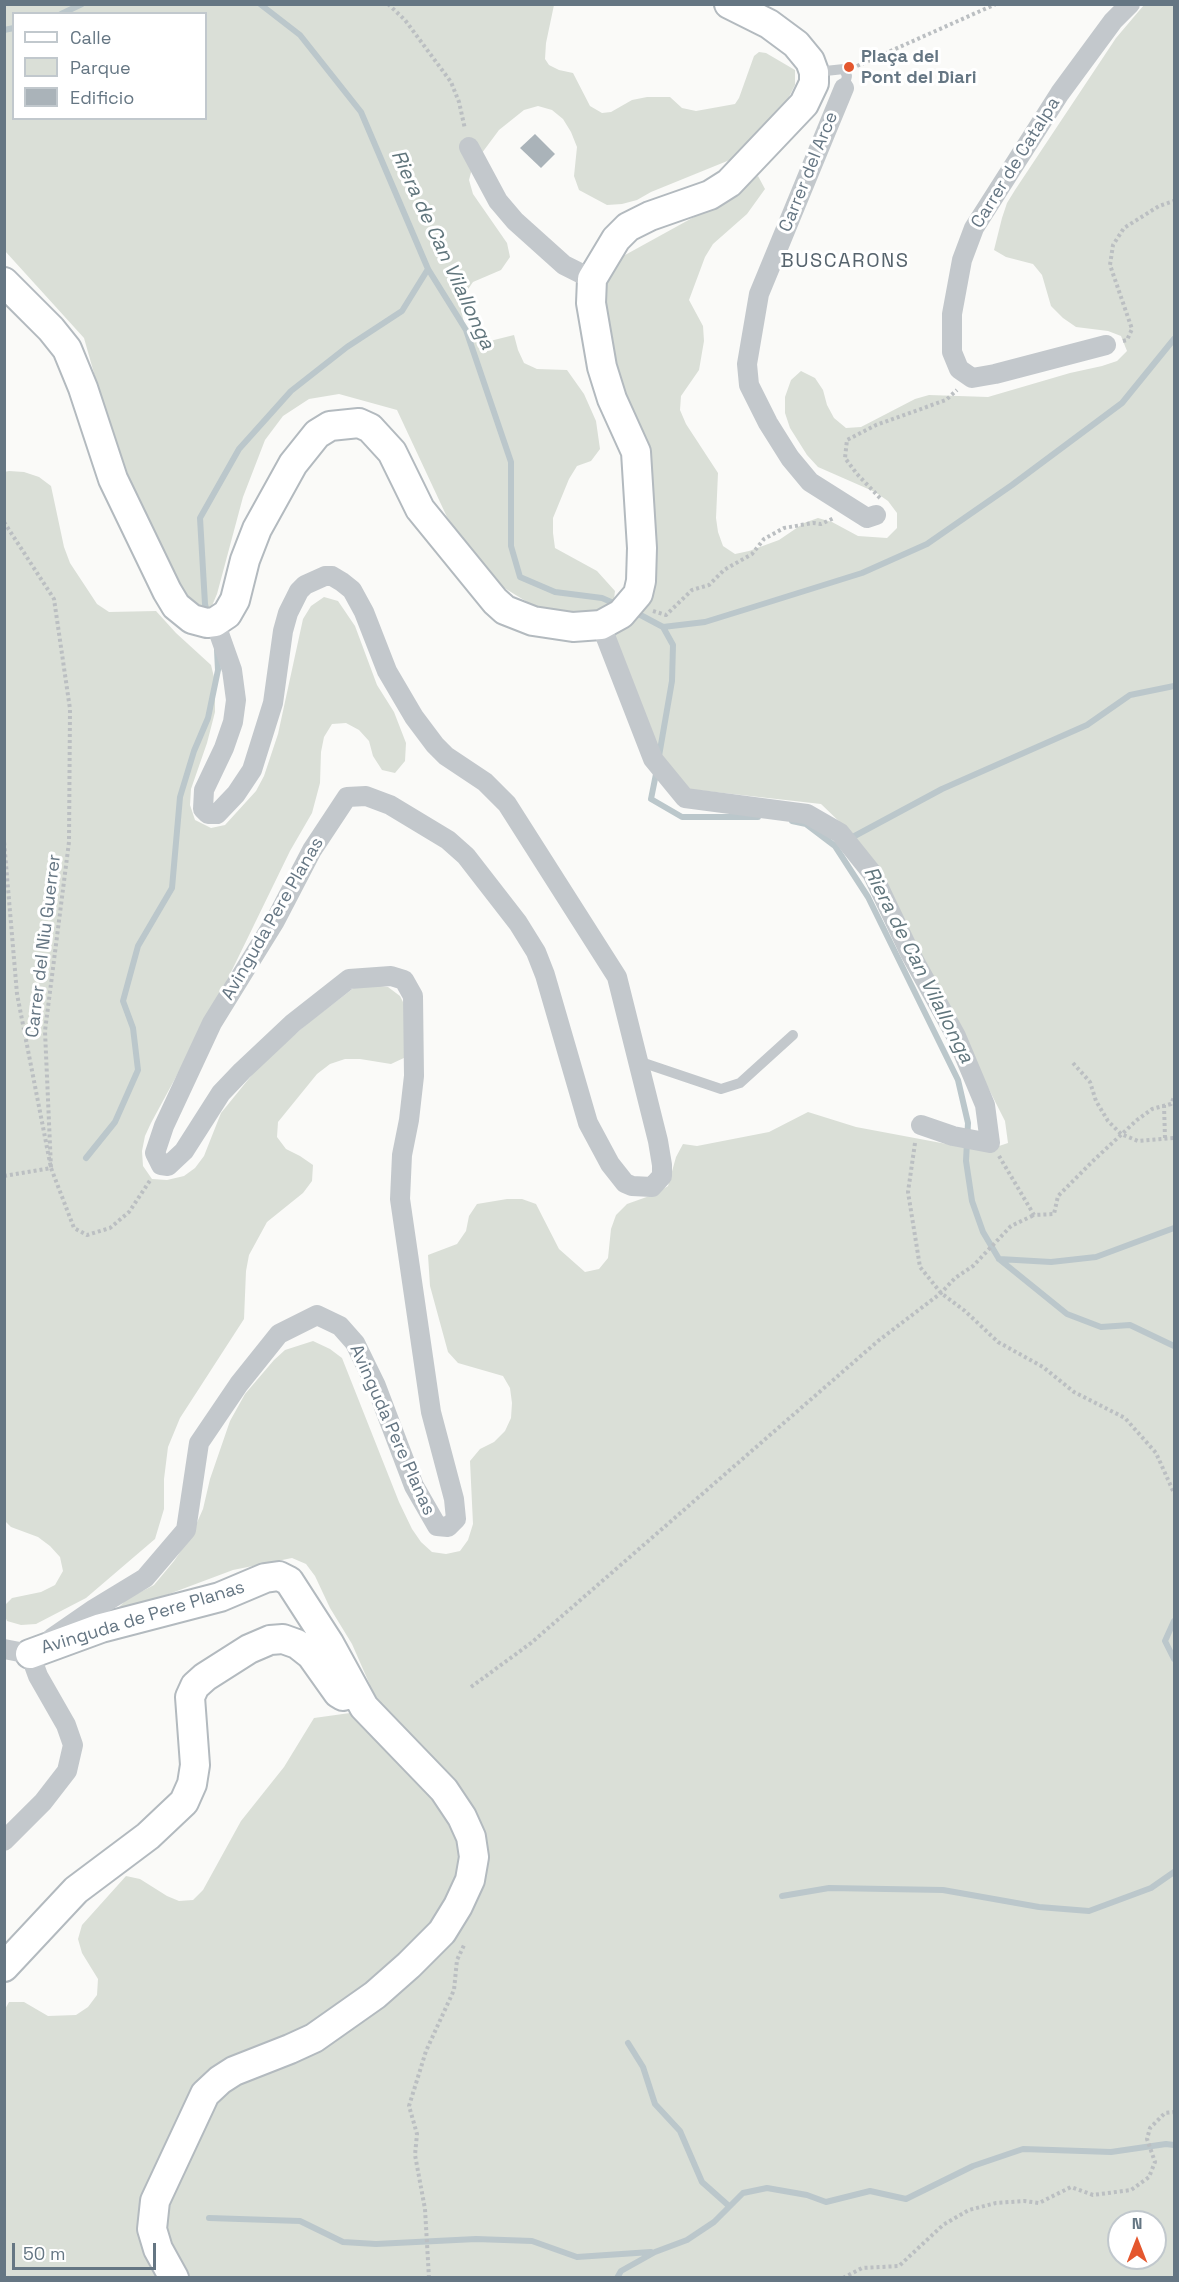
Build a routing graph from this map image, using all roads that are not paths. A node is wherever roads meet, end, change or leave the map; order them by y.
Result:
1 (729, 4) edge
2 (1130, 4) edge
3 (814, 72) junction
4 (844, 88) joint
5 (469, 147) road end
6 (592, 279) junction
7 (4, 282) edge
8 (1106, 345) road end
9 (868, 514) road end
10 (215, 622) junction
11 (601, 626) junction
12 (793, 1035) dead end
13 (637, 1061) junction
14 (921, 1125) road end
15 (17, 1652) edge
16 (364, 1707) junction
17 (4, 1841) edge
18 (4, 1967) edge
19 (174, 2277) edge

1 - 3 street
2 - 8 street, Carrer de Catalpa
3 - 4 lane
3 - 6 street
4 - 9 street, Carrer del Arce
5 - 6 street
6 - 11 street
7 - 10 street
10 - 11 street
10 - 13 street, Avinguda Pere Planas
11 - 14 street
12 - 13 lane
13 - 15 street, Avinguda Pere Planas
15 - 16 street, Avinguda de Pere Planas
15 - 17 street
16 - 18 street
16 - 19 street

